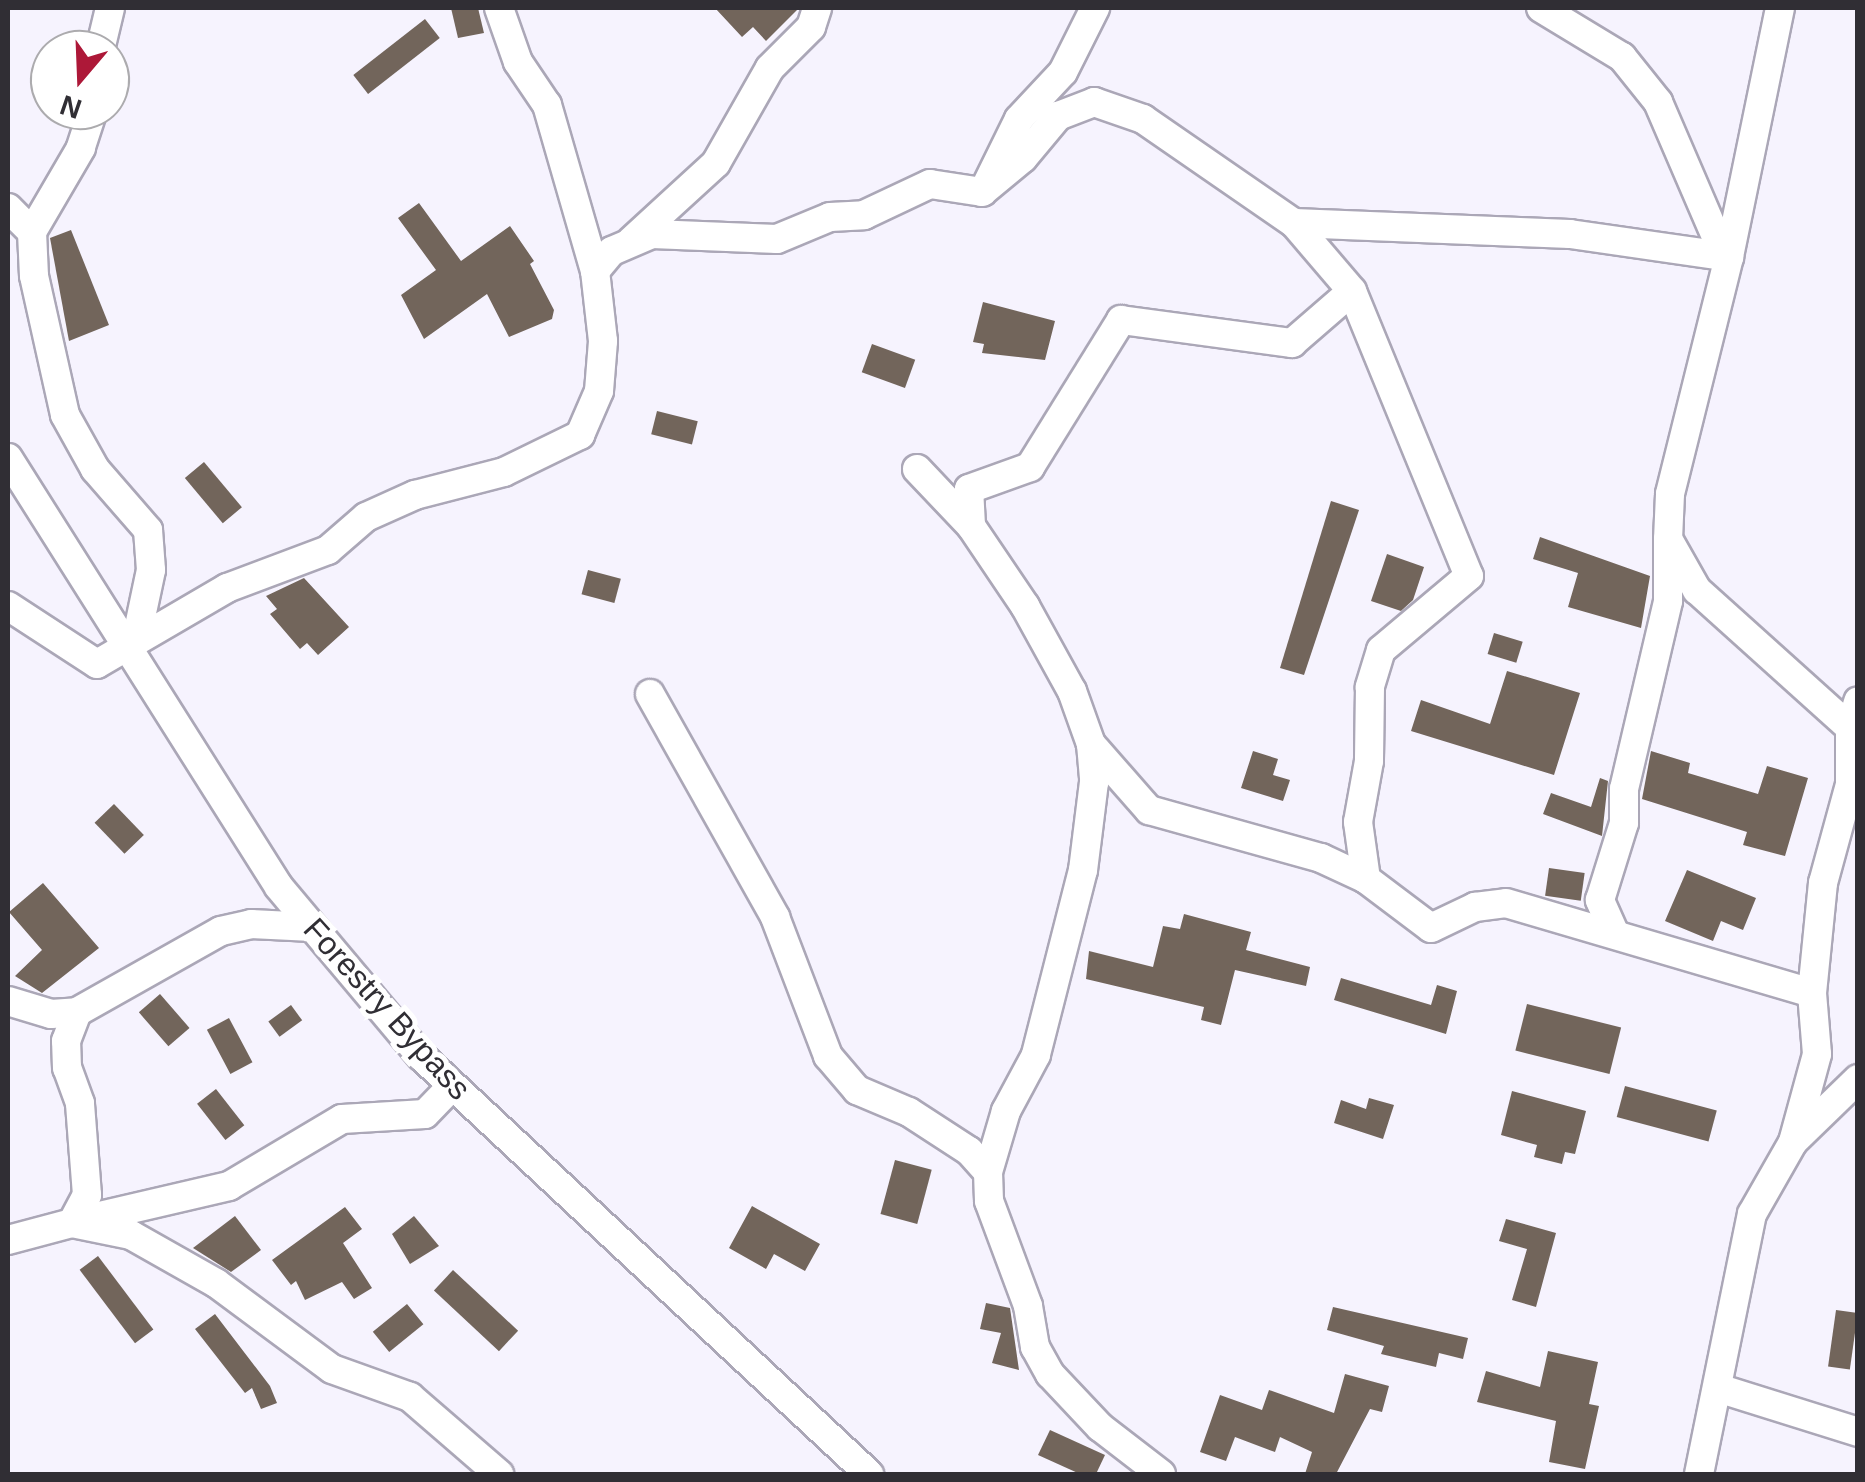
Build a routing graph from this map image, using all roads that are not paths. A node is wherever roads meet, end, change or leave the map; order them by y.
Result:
1 (499, 8) edge
2 (817, 8) edge
3 (1095, 8) edge
4 (1541, 8) edge
5 (1780, 8) edge
6 (87, 130) edge
7 (982, 192) junction
8 (8, 208) edge
9 (1294, 223) junction
10 (32, 232) junction
11 (630, 242) junction
12 (1728, 260) junction
13 (594, 272) junction
14 (1352, 290) junction
15 (8, 458) edge
16 (916, 469) dead end
17 (972, 526) junction
18 (1668, 539) junction
19 (8, 606) edge
20 (131, 643) junction
21 (650, 694) dead end
22 (1854, 715) edge
23 (1090, 744) junction
24 (1854, 779) edge
25 (1366, 880) junction
26 (312, 927) junction
27 (1614, 932) junction
28 (1812, 992) junction
29 (8, 1002) edge
30 (78, 1012) junction
31 (1858, 1079) edge
32 (452, 1086) junction
33 (1792, 1142) junction
34 (988, 1172) junction
35 (72, 1223) junction
36 (8, 1240) edge
37 (1718, 1388) junction
38 (1858, 1432) edge
39 (499, 1474) edge
40 (868, 1474) edge
41 (1162, 1474) edge
42 (1700, 1474) edge

1 - 13 street
2 - 11 street
3 - 7 street
4 - 12 street
5 - 12 street
6 - 10 street
7 - 9 street
7 - 11 street
8 - 10 street
9 - 12 street
9 - 14 street
10 - 20 street
11 - 13 street
12 - 18 street
13 - 20 street
14 - 17 street
14 - 25 street
15 - 20 street, Forestry Bypass
16 - 17 street
17 - 23 street
18 - 22 street
18 - 27 street
19 - 20 street
20 - 26 street, Forestry Bypass
21 - 34 street
22 - 24 street
23 - 25 street
23 - 34 street
24 - 28 street
25 - 27 street
26 - 30 street
26 - 32 street, Forestry Bypass
27 - 28 street
28 - 33 street
29 - 30 street
30 - 35 street
31 - 33 street
32 - 35 street
32 - 40 street, Forestry Bypass
33 - 37 street
34 - 41 street
35 - 36 street
35 - 39 street
37 - 38 street
37 - 42 street

